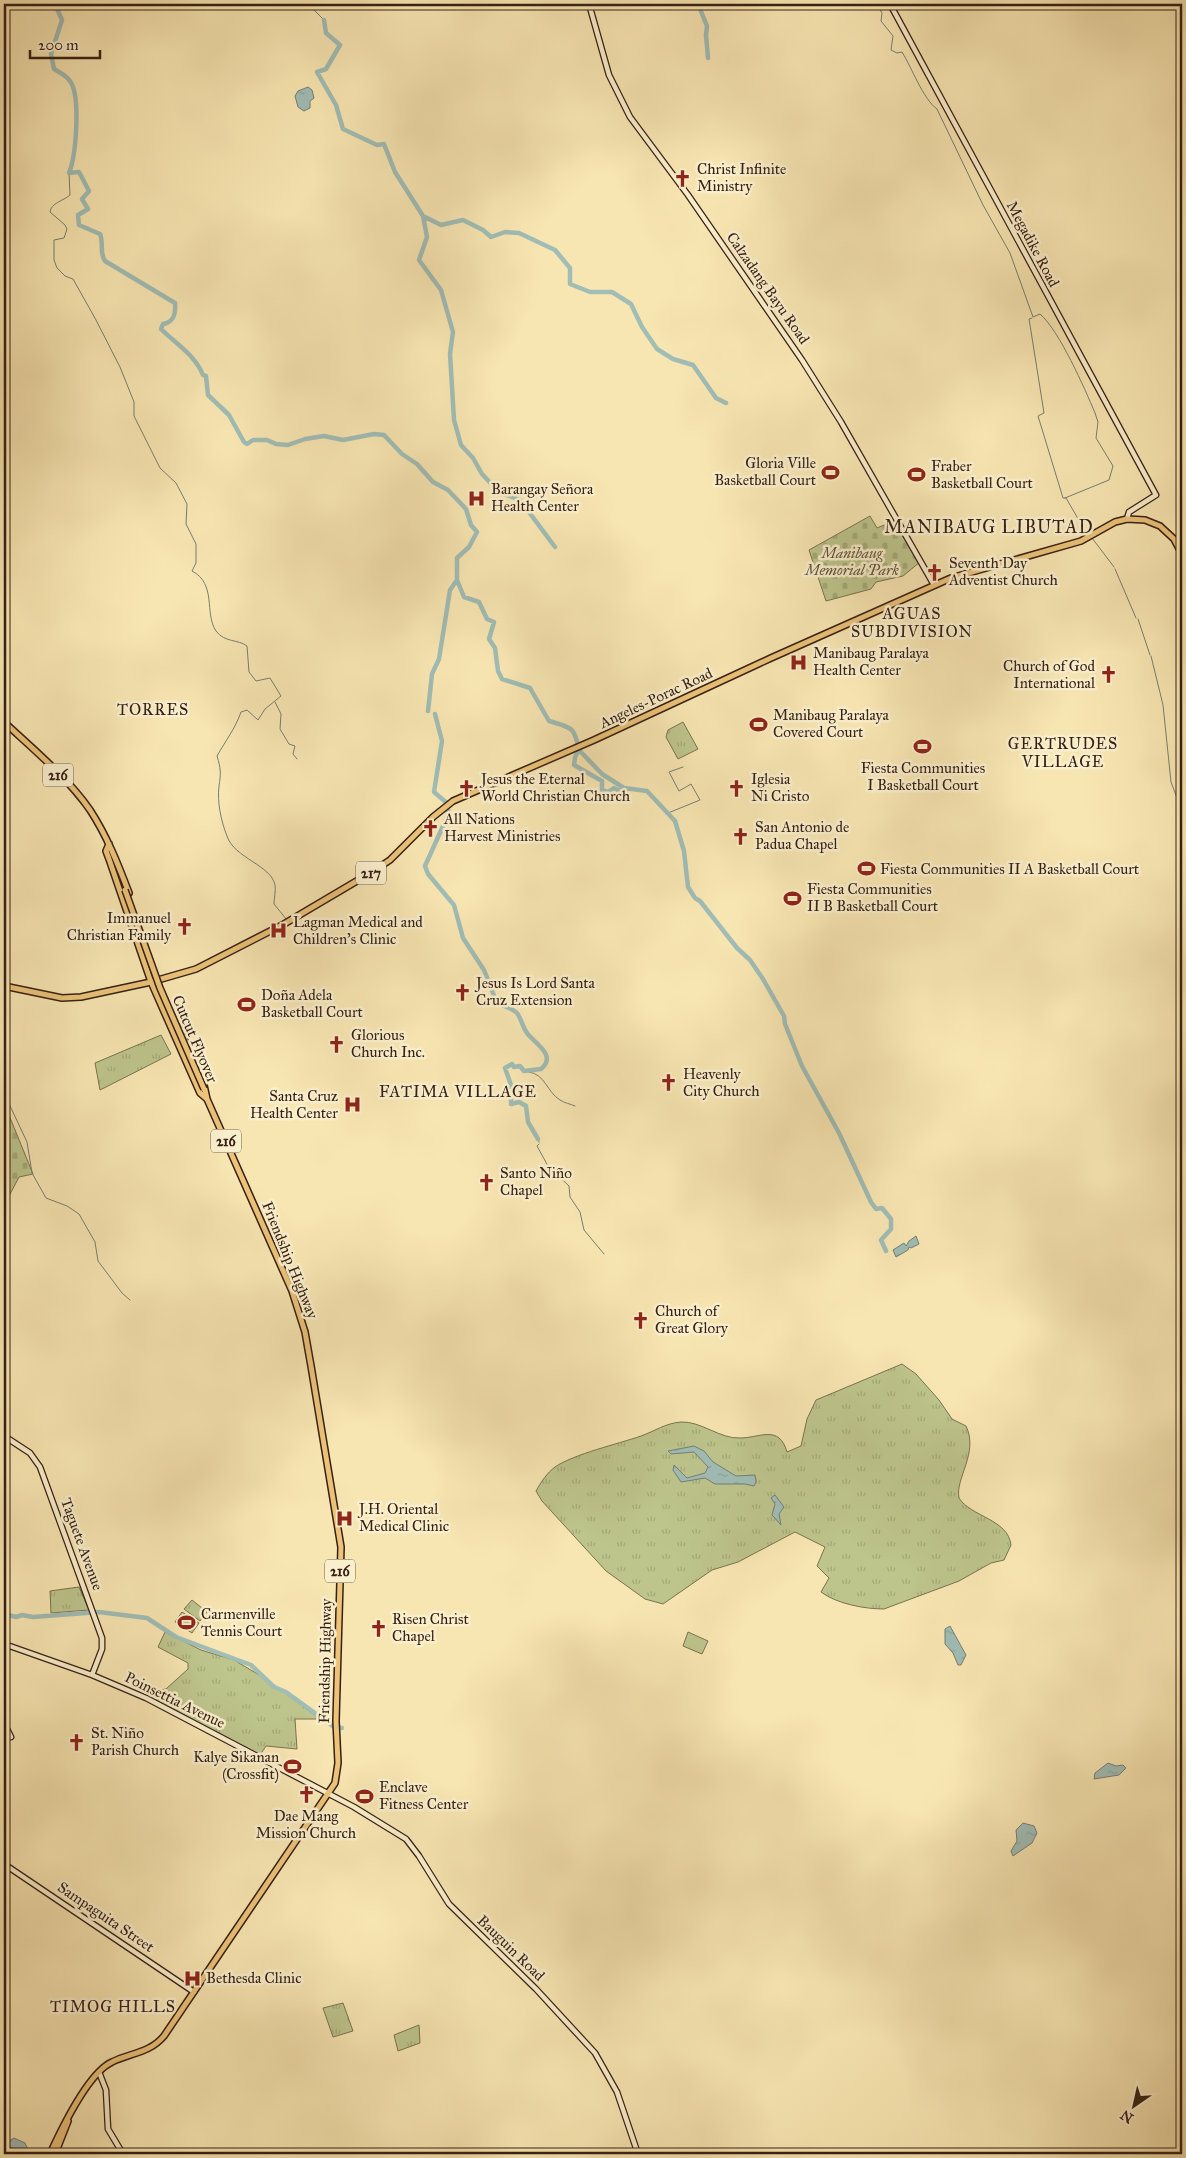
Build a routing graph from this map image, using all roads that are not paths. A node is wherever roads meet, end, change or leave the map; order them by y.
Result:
1 (589, 4) edge
2 (890, 4) edge
3 (1128, 519) junction
4 (1182, 554) edge
5 (934, 586) junction
6 (4, 722) edge
7 (108, 844) junction
8 (161, 979) junction
9 (149, 982) junction
10 (4, 986) edge
11 (166, 998) junction
12 (159, 1001) junction
13 (180, 1028) junction
14 (173, 1031) junction
15 (207, 1099) junction
16 (4, 1436) edge
17 (4, 1644) edge
18 (92, 1675) junction
19 (4, 1723) edge
20 (4, 1739) edge
21 (327, 1793) junction
22 (4, 1864) edge
23 (194, 1992) junction
24 (99, 2072) junction
25 (62, 2133) junction
26 (8, 2154) edge
27 (18, 2154) edge
28 (50, 2154) edge
29 (55, 2154) edge
30 (123, 2154) edge
31 (638, 2154) edge

1 - 5 street, Calzadang Bayu Road
2 - 3 street, Megadike Road
3 - 4 main road
3 - 5 main road, Angeles-Porac Road / 217
5 - 8 main road, Angeles-Porac Road / 217
6 - 7 main road, Friendship Highway / 216
7 - 8 main road, Friendship Highway / 216
7 - 9 main road, Friendship Highway / 216
7 - 15 main road, Cutcut Flyover, bridge
8 - 9 main road, 217
8 - 11 main road, Friendship Highway / 216
9 - 10 main road, 217
9 - 12 main road, Friendship Highway / 216
11 - 12 main road
11 - 13 main road, Friendship Highway / 216
12 - 14 main road, Friendship Highway / 216
13 - 14 main road
13 - 15 main road, Friendship Highway / 216
14 - 15 main road, Friendship Highway / 216
15 - 21 main road, Friendship Highway / 216
16 - 18 street, Taguete Avenue
17 - 18 street, Poinsettia Avenue
18 - 21 street, Poinsettia Avenue
19 - 20 street
21 - 23 main road, Friendship Highway / 216
21 - 31 street, Bauguin Road
22 - 23 street, Sampaguita Street
23 - 24 main road, Friendship Highway / 216
24 - 25 main road, Friendship Highway / 216
24 - 30 street
25 - 28 main road, Friendship Highway / 216
25 - 29 main road, Friendship Highway / 216
26 - 27 street

